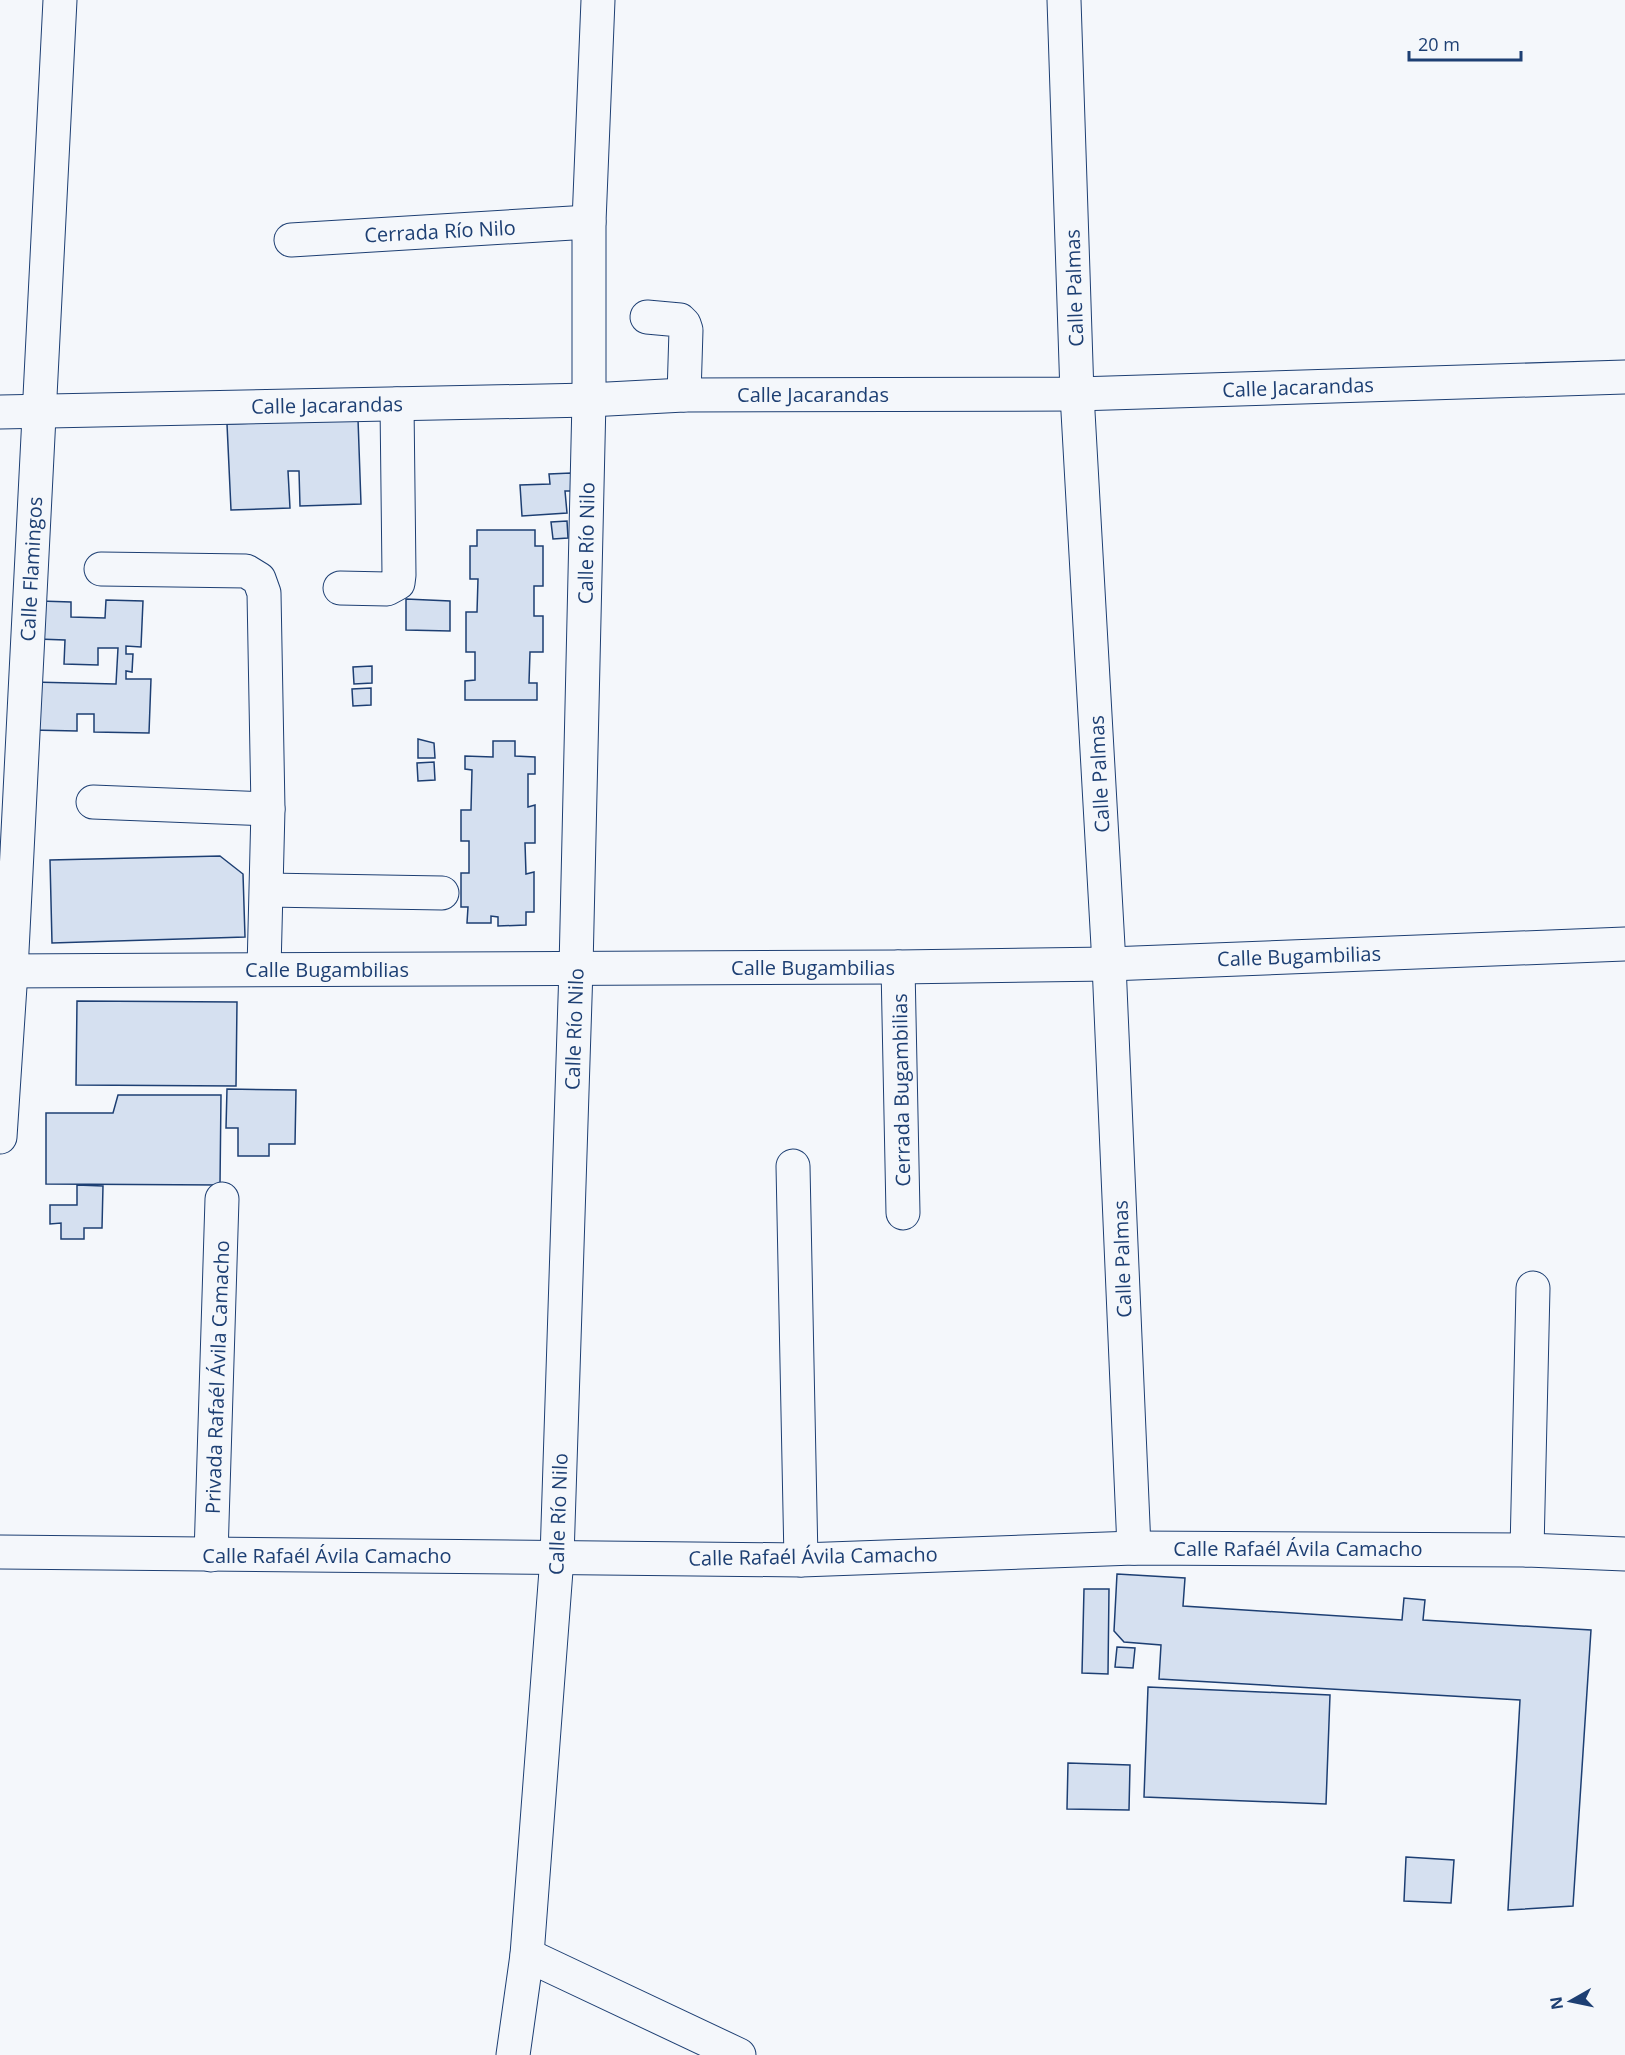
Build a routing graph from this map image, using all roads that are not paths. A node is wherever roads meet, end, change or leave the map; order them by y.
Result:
1 (60, 0) edge
2 (598, 0) edge
3 (1064, 0) edge
4 (590, 222) junction
5 (291, 240) dead end
6 (647, 317) dead end
7 (1625, 377) edge
8 (1077, 394) junction
9 (684, 395) junction
10 (589, 400) junction
11 (397, 404) junction
12 (39, 411) junction
13 (0, 412) edge
14 (101, 569) dead end
15 (340, 588) dead end
16 (93, 802) dead end
17 (268, 809) junction
18 (267, 890) junction
19 (442, 893) dead end
20 (1625, 944) edge
21 (1109, 964) junction
22 (898, 967) junction
23 (576, 968) junction
24 (264, 969) junction
25 (5, 971) edge
26 (0, 1137) edge
27 (793, 1166) dead end
28 (222, 1199) dead end
29 (903, 1213) dead end
30 (1533, 1288) dead end
31 (1134, 1548) junction
32 (1527, 1550) junction
33 (0, 1552) edge
34 (1625, 1554) edge
35 (211, 1555) junction
36 (558, 1557) junction
37 (801, 1560) junction
38 (527, 1955) junction
39 (513, 2055) edge
40 (739, 2055) edge

1 - 12 street, Calle Flamingos
2 - 4 street, Calle Río Nilo
3 - 8 street, Calle Palmas
4 - 5 street, Cerrada Río Nilo
4 - 10 street, Calle Río Nilo
6 - 9 street
7 - 8 street, Calle Jacarandas
8 - 9 street, Calle Jacarandas
8 - 21 street, Calle Palmas
9 - 10 street, Calle Jacarandas
10 - 11 street, Calle Jacarandas
10 - 23 street, Calle Río Nilo
11 - 12 street, Calle Jacarandas
11 - 15 street
12 - 13 street, Calle Jacarandas
12 - 25 street, Calle Flamingos
14 - 17 street
16 - 17 street
17 - 18 street
18 - 19 street
18 - 24 street
20 - 21 street, Calle Bugambilias
21 - 22 street, Calle Bugambilias
21 - 31 street, Calle Palmas
22 - 23 street, Calle Bugambilias
22 - 29 street, Cerrada Bugambilias
23 - 24 street, Calle Bugambilias
23 - 36 street, Calle Río Nilo
24 - 25 street, Calle Bugambilias
25 - 26 street, Calle Flamingos
27 - 37 street
28 - 35 street, Privada Rafaél Ávila Camacho
30 - 32 street
31 - 32 street, Calle Rafaél Ávila Camacho
31 - 37 street, Calle Rafaél Ávila Camacho
32 - 34 street, Calle Rafaél Ávila Camacho
33 - 35 street, Calle Rafaél Ávila Camacho
35 - 36 street, Calle Rafaél Ávila Camacho
36 - 37 street, Calle Rafaél Ávila Camacho
36 - 38 street, Calle Río Nilo
38 - 39 street, Calle Río Nilo
38 - 40 street

